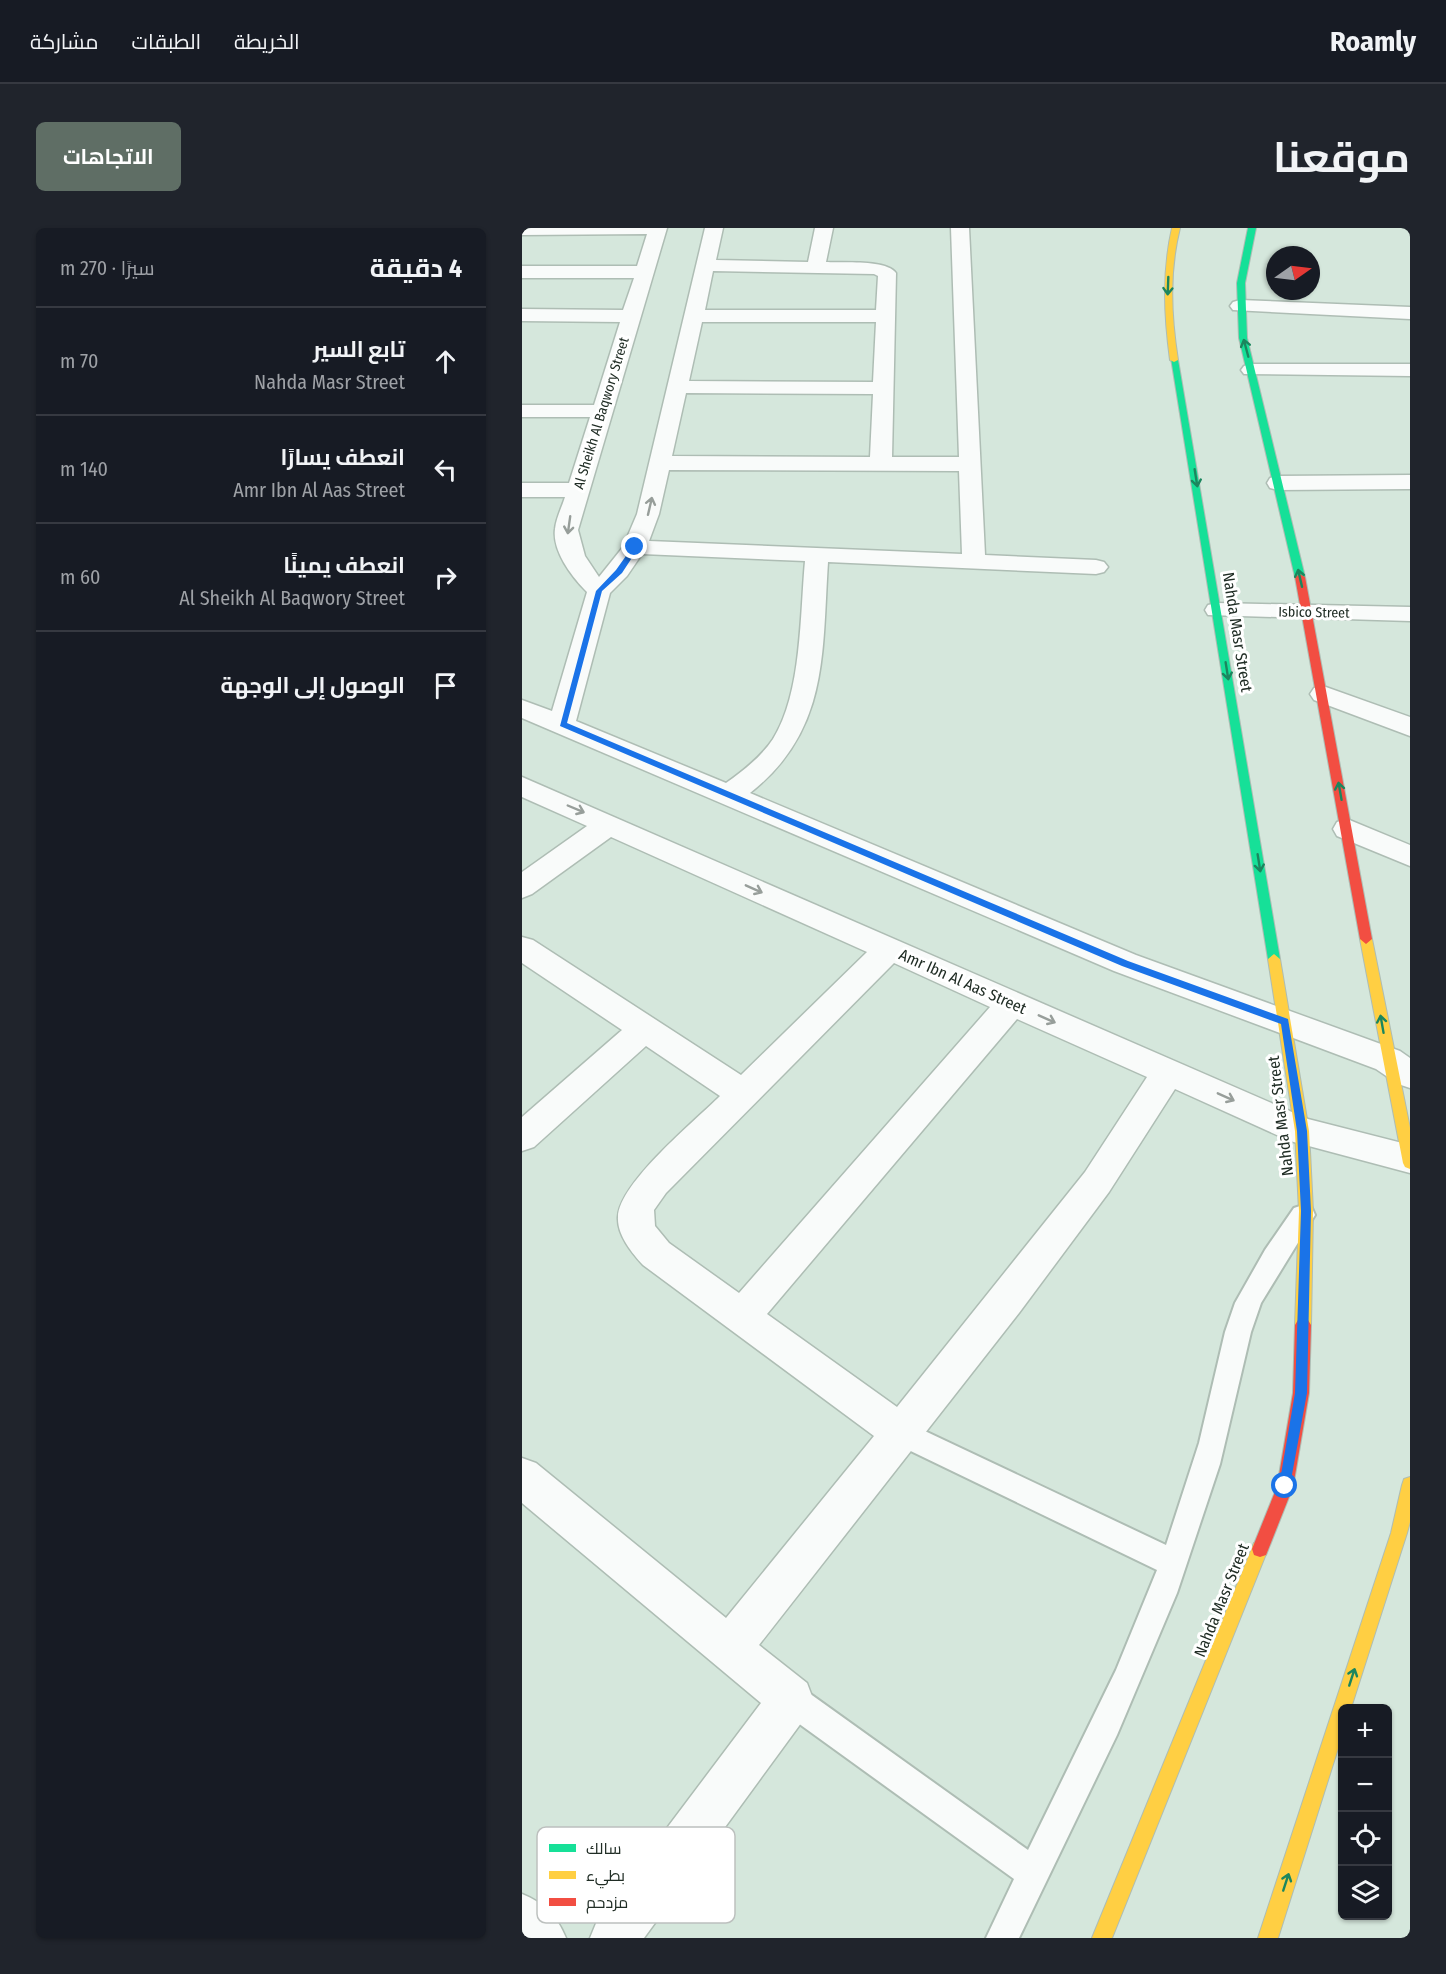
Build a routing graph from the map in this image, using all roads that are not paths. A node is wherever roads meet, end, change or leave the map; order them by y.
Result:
1 (658, 228) edge
2 (714, 228) edge
3 (824, 228) edge
4 (960, 228) edge
5 (1176, 228) edge
6 (1252, 228) edge
7 (533, 229) edge
8 (705, 265) junction
9 (816, 267) junction
10 (522, 272) edge
11 (645, 272) junction
12 (1240, 306) junction
13 (1410, 313) edge
14 (522, 315) edge
15 (631, 316) junction
16 (693, 316) junction
17 (884, 316) junction
18 (1251, 370) junction
19 (1410, 370) edge
20 (677, 387) junction
21 (883, 388) junction
22 (522, 411) edge
23 (602, 411) junction
24 (659, 463) junction
25 (881, 464) junction
26 (970, 464) junction
27 (1410, 482) edge
28 (1278, 483) junction
29 (522, 490) edge
30 (578, 490) junction
31 (635, 547) junction
32 (817, 555) junction
33 (974, 562) junction
34 (1096, 567) dead end
35 (599, 591) junction
36 (1410, 614) edge
37 (1219, 621) junction
38 (1310, 623) junction
39 (1410, 636) edge
40 (1323, 694) junction
41 (522, 708) edge
42 (562, 724) junction
43 (1410, 727) edge
44 (522, 786) edge
45 (730, 794) junction
46 (609, 824) junction
47 (1347, 829) junction
48 (1410, 856) edge
49 (522, 886) edge
50 (522, 948) edge
51 (889, 949) junction
52 (1012, 1003) junction
53 (1285, 1022) junction
54 (645, 1029) junction
55 (1399, 1068) edge
56 (1168, 1072) junction
57 (744, 1094) junction
58 (1302, 1131) junction
59 (522, 1137) edge
60 (1410, 1161) edge
61 (1306, 1211) junction
62 (742, 1317) junction
63 (901, 1433) junction
64 (522, 1477) edge
65 (1410, 1485) edge
66 (1173, 1563) junction
67 (729, 1648) junction
68 (791, 1699) junction
69 (696, 1827) edge
70 (1033, 1873) junction
71 (522, 1918) edge
72 (625, 1923) edge
73 (542, 1938) edge
74 (614, 1938) edge
75 (1002, 1938) edge
76 (1102, 1938) edge
77 (1268, 1938) edge

1 - 7 street
1 - 11 street, Al Sheikh Al Baqwory Street
2 - 8 street
3 - 9 street
4 - 26 street
5 -> 37 street, Nahda Masr Street
6 - 12 street
8 - 9 street
8 - 16 street
9 - 17 street
10 - 11 street
11 - 15 street, Al Sheikh Al Baqwory Street
12 - 13 street
18 -> 12 street
14 - 15 street
15 - 23 street, Al Sheikh Al Baqwory Street
16 - 17 street
16 - 20 street
17 - 21 street
18 - 19 street
18 - 28 street
20 - 21 street
20 - 24 street
21 - 25 street
22 - 23 street
23 - 30 street, Al Sheikh Al Baqwory Street
24 - 25 street
31 -> 24 street
25 - 26 street
26 - 33 street
27 - 28 street
38 -> 28 street
29 - 30 street
30 -> 35 street, Al Sheikh Al Baqwory Street
31 - 32 street
31 - 35 street
32 - 33 street
32 - 45 street
33 - 34 street
35 - 42 street
36 - 38 street, Isbico Street
37 - 38 street, Isbico Street
37 -> 53 street, Nahda Masr Street
38 - 39 street, Isbico Street
38 - 40 street
40 - 43 street
47 -> 40 street
41 - 42 street
42 - 45 street
44 -> 46 street, Amr Ibn Al Aas Street
45 - 53 street
46 - 49 street
46 -> 51 street, Amr Ibn Al Aas Street
47 - 48 street
55 -> 47 street
50 - 54 street
51 - 52 street, Amr Ibn Al Aas Street
51 - 57 street
52 -> 56 street, Amr Ibn Al Aas Street
52 - 62 street
53 - 55 street
53 - 58 street, Nahda Masr Street
54 - 57 street
54 - 59 street
55 - 60 street
56 -> 58 street, Amr Ibn Al Aas Street
56 - 63 street
57 - 62 street
58 - 60 street, Amr Ibn Al Aas Street
58 - 61 street, Nahda Masr Street
61 - 66 lane
61 - 76 street, Nahda Masr Street
62 - 63 street
63 - 66 lane
63 - 67 street
64 - 67 street
77 -> 65 street
66 - 70 lane
67 - 68 street
68 - 69 street
68 - 70 lane
70 - 75 lane
71 - 73 street
72 - 74 street

